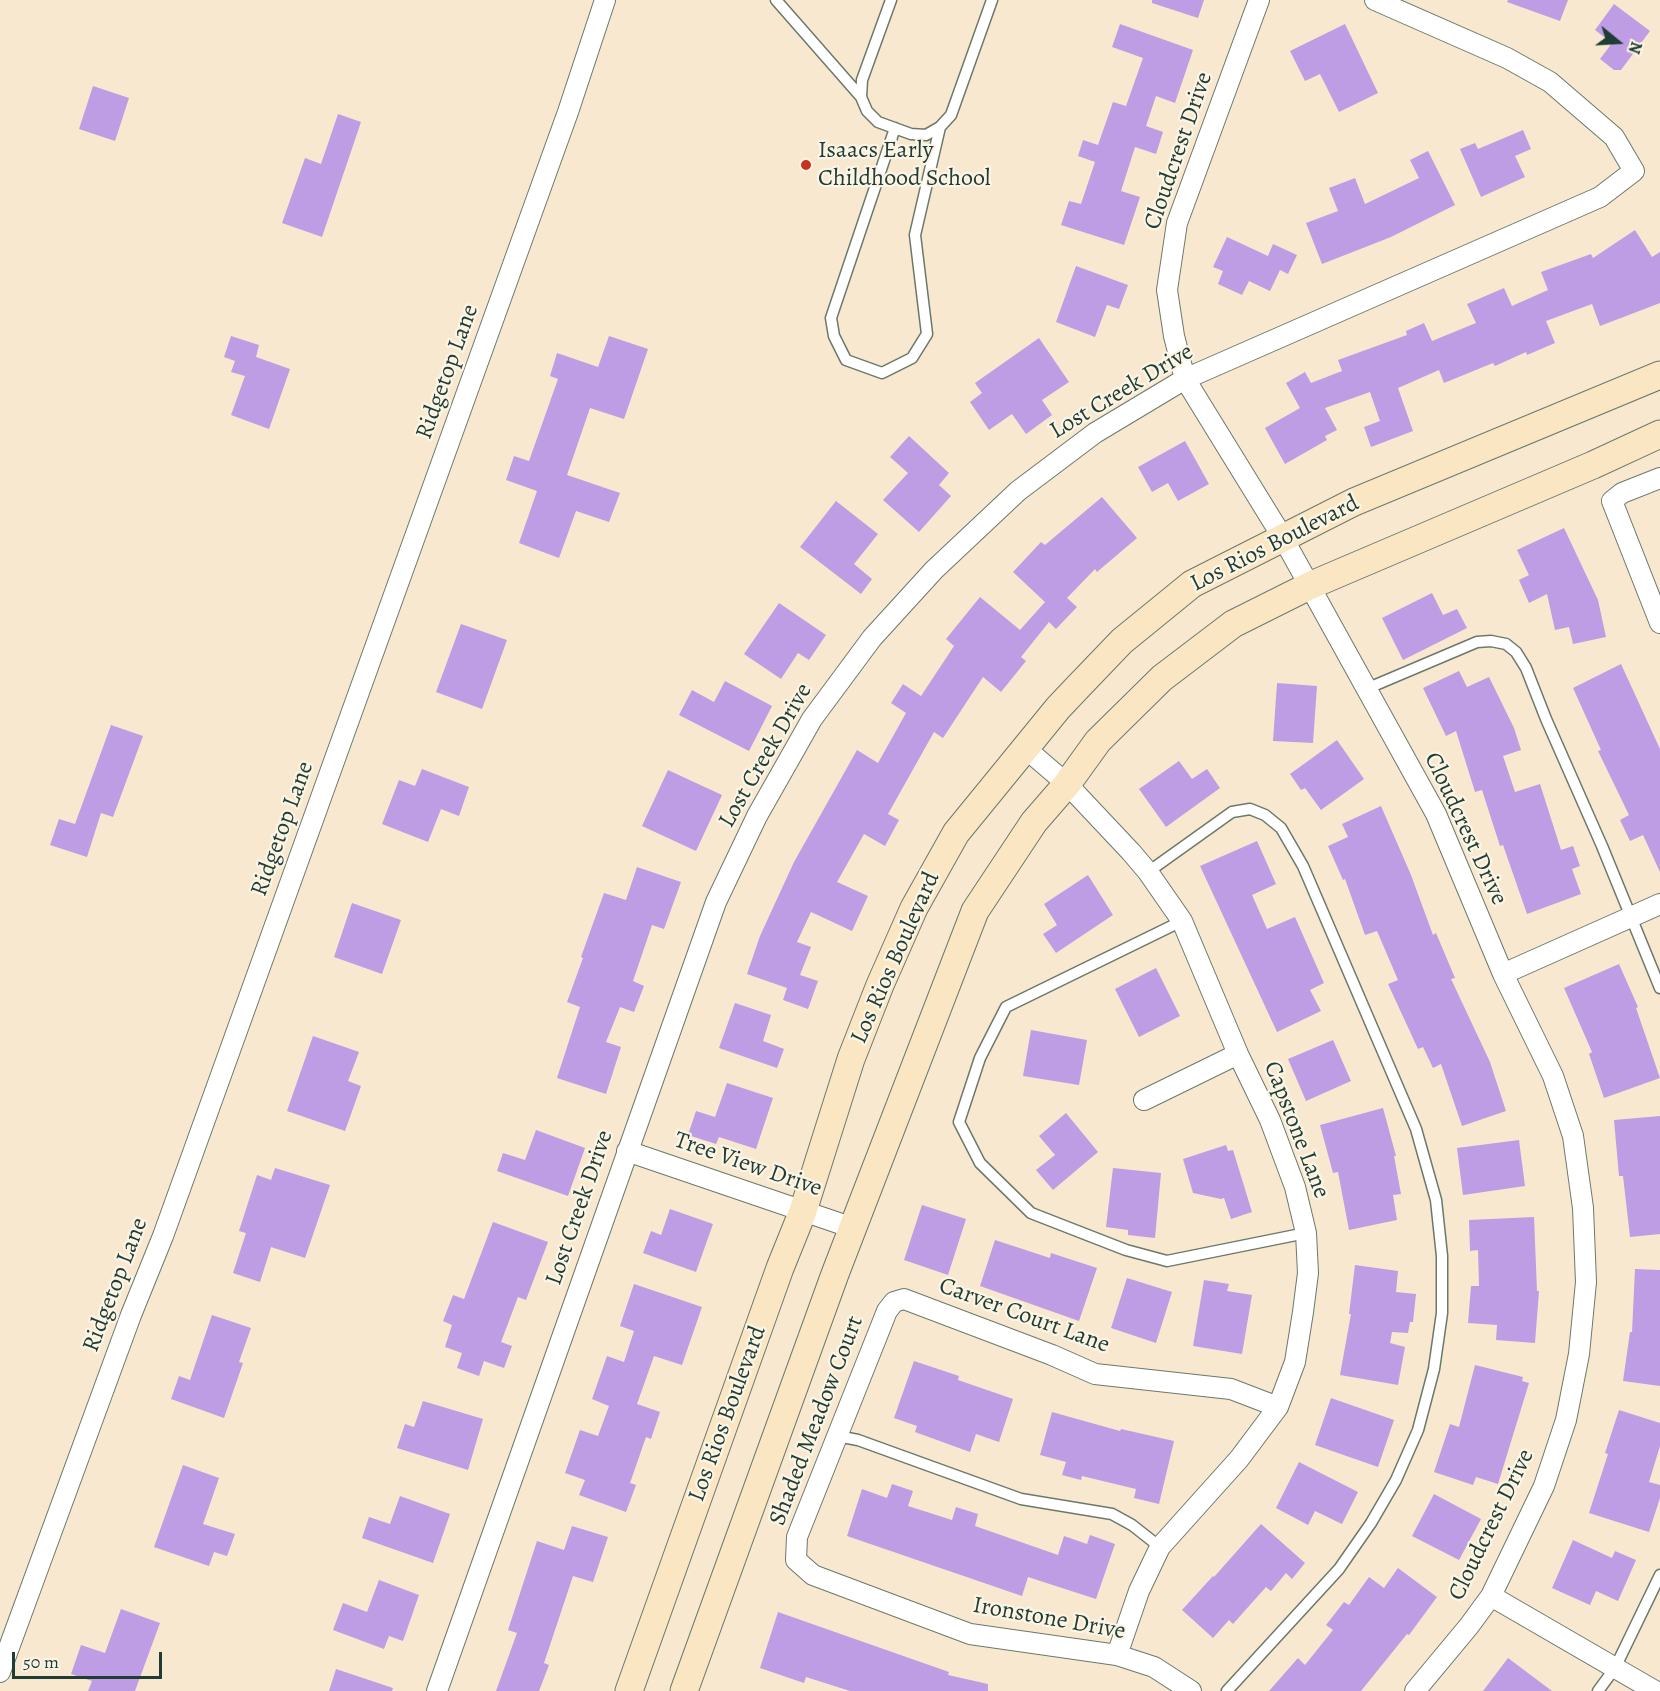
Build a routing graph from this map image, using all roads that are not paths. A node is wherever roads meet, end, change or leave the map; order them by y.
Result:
1 (605, 0) edge
2 (776, 0) edge
3 (891, 0) edge
4 (992, 0) edge
5 (1259, 0) edge
6 (1375, 0) edge
7 (861, 97) junction
8 (940, 127) junction
9 (895, 128) junction
10 (1660, 375) edge
11 (1185, 379) junction
12 (1660, 434) edge
13 (1660, 478) edge
14 (1283, 538) junction
15 (1309, 586) junction
16 (1660, 622) edge
17 (1366, 689) junction
18 (1025, 748) junction
19 (1067, 784) junction
20 (1148, 872) junction
21 (1660, 904) edge
22 (1631, 918) junction
23 (1182, 921) junction
24 (1503, 974) junction
25 (1660, 988) edge
26 (1238, 1054) junction
27 (1144, 1100) dead end
28 (627, 1151) junction
29 (803, 1211) junction
30 (853, 1228) junction
31 (1306, 1233) junction
32 (894, 1302) joint
33 (1278, 1407) junction
34 (837, 1436) junction
35 (1160, 1547) junction
36 (796, 1560) joint
37 (1660, 1575) edge
38 (1491, 1596) junction
39 (1117, 1655) junction
40 (1615, 1668) junction
41 (0, 1672) edge
42 (437, 1691) edge
43 (630, 1691) edge
44 (684, 1691) edge
45 (1191, 1691) edge
46 (1227, 1691) edge
47 (1415, 1691) edge
48 (1598, 1691) edge
49 (1655, 1691) edge

1 - 41 street, Ridgetop Lane
2 - 7 lane
3 - 7 lane
4 - 8 lane
5 - 11 street, Cloudcrest Drive
6 - 11 street, Lost Creek Drive
7 - 9 lane
8 - 9 lane
8 - 9 lane
10 - 14 main road, Los Rios Boulevard
11 - 14 street, Cloudcrest Drive
11 - 28 street, Lost Creek Drive
12 - 15 main road
13 - 16 street
14 - 15 street, Cloudcrest Drive
14 - 18 main road, Los Rios Boulevard
15 - 17 street, Cloudcrest Drive
15 - 19 main road
17 - 22 lane
17 - 24 street, Cloudcrest Drive
18 - 19 street, Capstone Lane
18 - 29 main road, Los Rios Boulevard
19 - 20 street, Capstone Lane
19 - 30 main road
20 - 23 street, Capstone Lane
20 - 46 lane
21 - 22 street
22 - 24 street
22 - 25 lane
23 - 26 street, Capstone Lane
23 - 31 lane
24 - 38 street, Cloudcrest Drive
26 - 27 street
26 - 31 street, Capstone Lane
28 - 29 street, Tree View Drive
28 - 42 street, Lost Creek Drive
29 - 30 street, Tree View Drive
29 - 43 main road, Los Rios Boulevard
30 - 44 main road
31 - 33 street, Capstone Lane
32 - 33 street, Carver Court Lane
32 - 34 street, Shaded Meadow Court
33 - 35 street, Capstone Lane
34 - 35 lane
34 - 36 street, Shaded Meadow Court
35 - 39 street, Capstone Lane
36 - 39 street, Ironstone Drive
37 - 40 lane
38 - 40 street
38 - 47 street, Cloudcrest Drive
39 - 45 street, Ironstone Drive
40 - 48 lane
40 - 49 street

